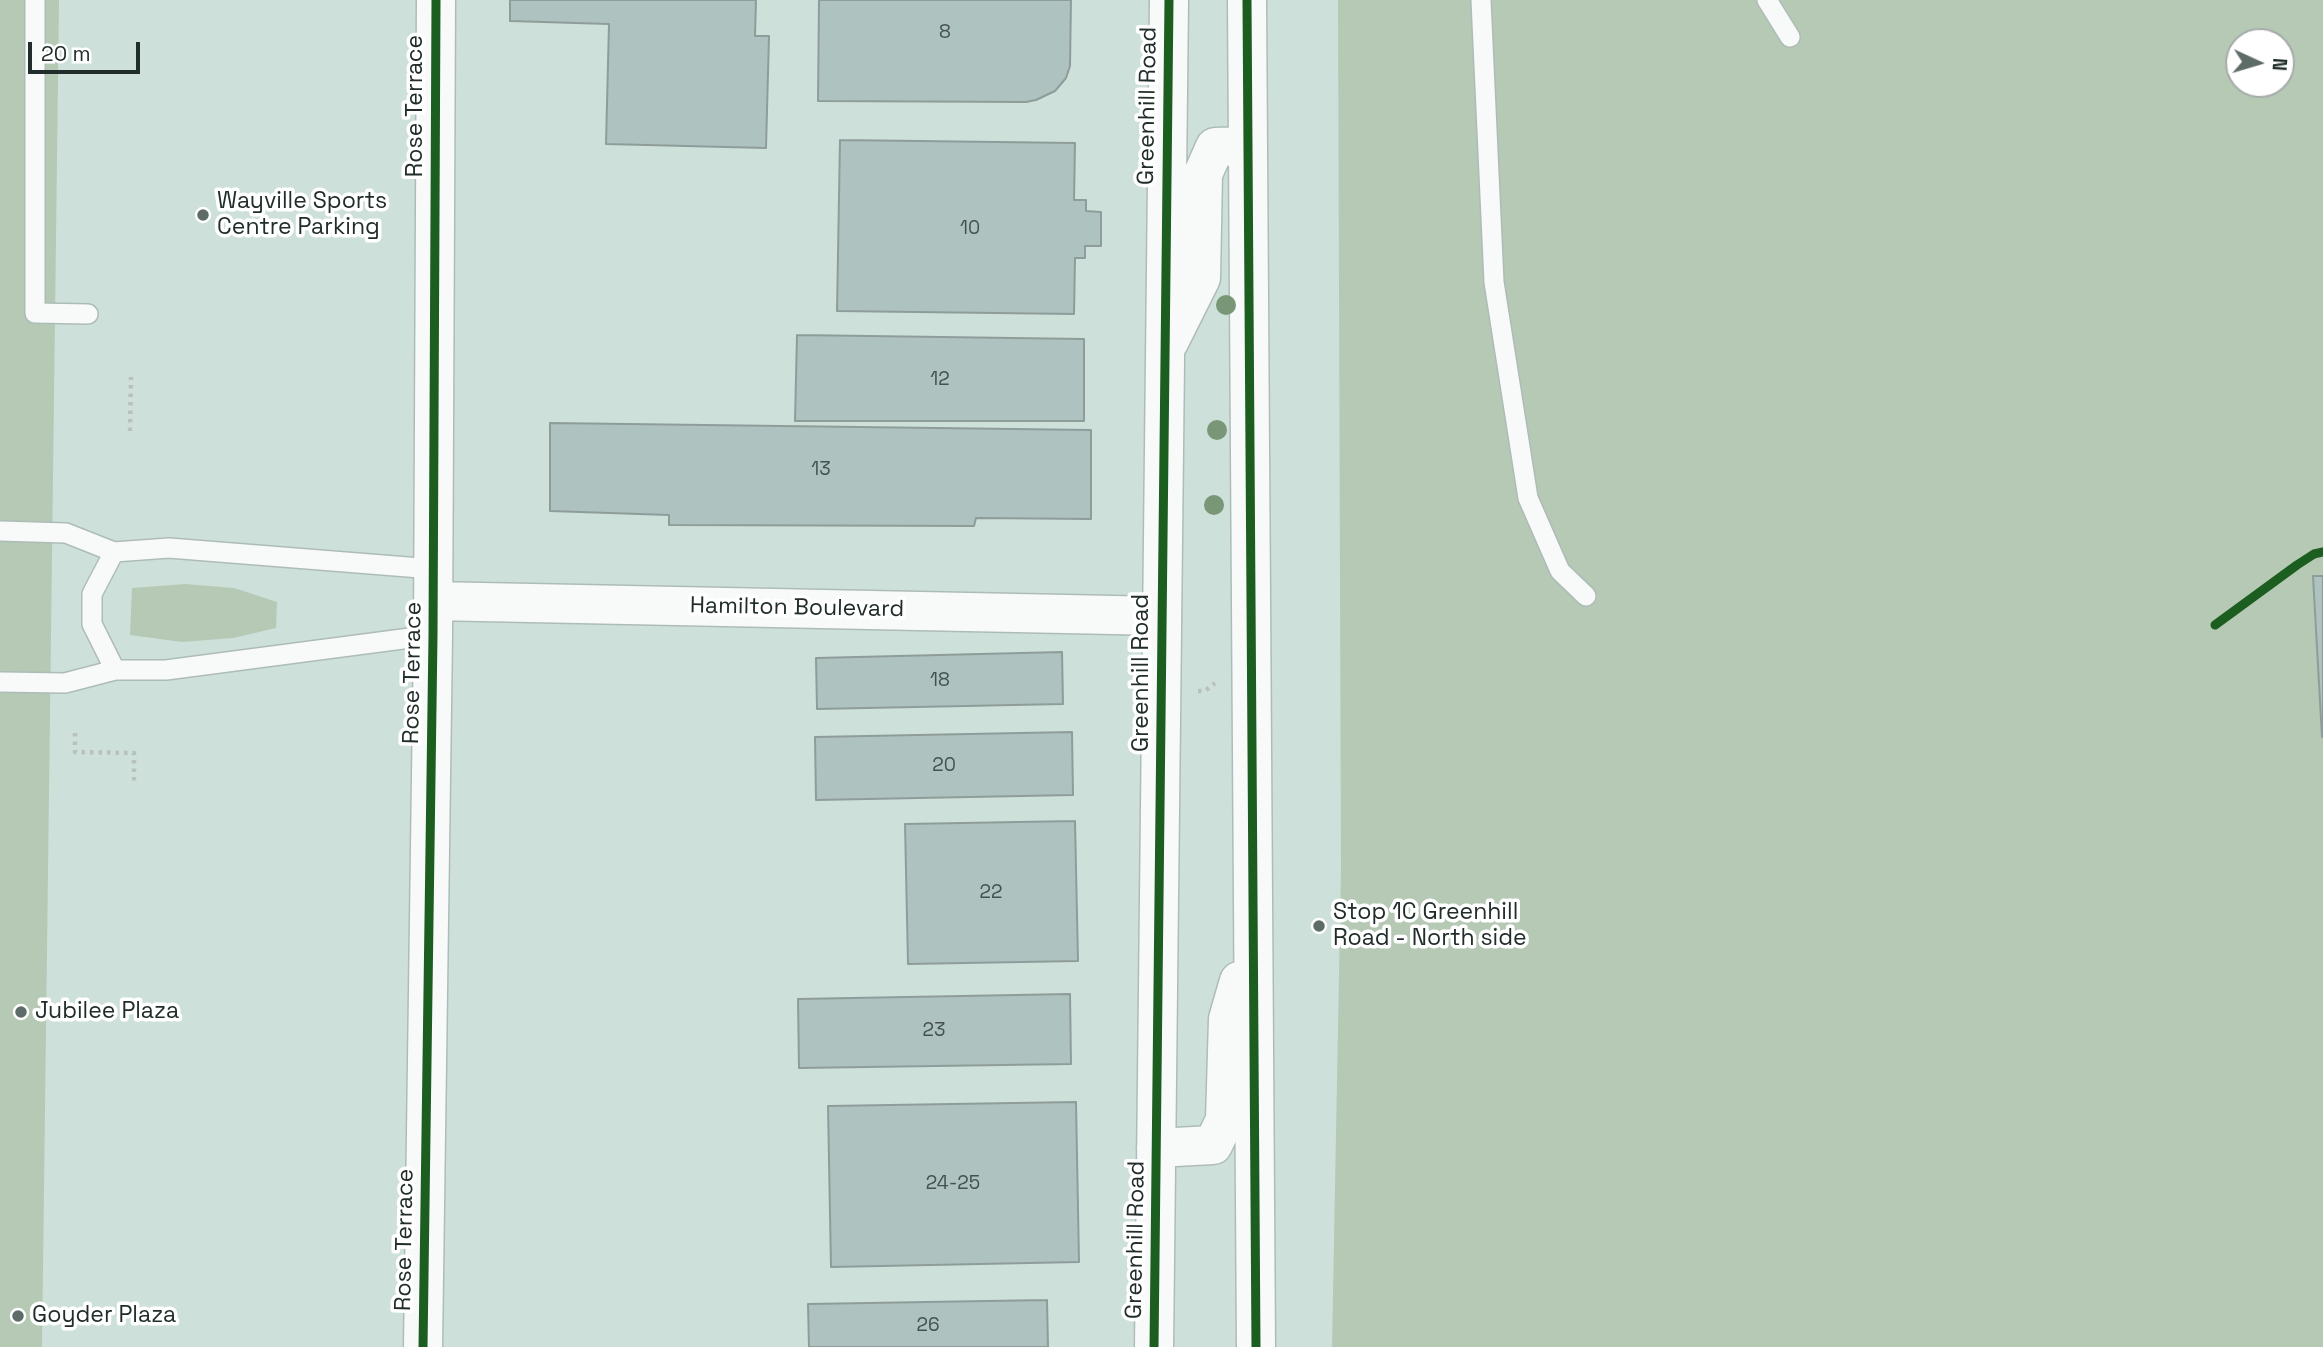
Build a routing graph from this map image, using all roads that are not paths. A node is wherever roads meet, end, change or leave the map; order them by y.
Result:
1 (35, 0) edge
2 (436, 0) edge
3 (1169, 0) edge
4 (1247, 0) edge
5 (1481, 0) edge
6 (1767, 0) edge
7 (1790, 37) dead end
8 (1248, 146) junction
9 (88, 314) dead end
10 (1165, 350) junction
11 (0, 531) edge
12 (114, 552) junction
13 (1586, 596) dead end
14 (433, 602) junction
15 (1162, 616) junction
16 (116, 670) junction
17 (0, 682) edge
18 (1254, 931) junction
19 (1156, 1148) junction
20 (423, 1347) edge
21 (1154, 1347) edge
22 (1256, 1347) edge

1 - 9 lane
2 - 14 main road, Rose Terrace
3 - 10 main road, Greenhill Road
4 - 8 main road
5 - 13 lane
6 - 7 lane
8 - 10 main road
8 - 18 main road
10 - 15 main road, Greenhill Road
11 - 12 lane, Hamilton Boulevard
12 - 14 lane, Hamilton Boulevard
12 - 16 lane
14 - 15 main road, Hamilton Boulevard
14 - 16 lane, Hamilton Boulevard
14 - 20 main road, Rose Terrace
15 - 19 main road, Greenhill Road
16 - 17 lane, Hamilton Boulevard
18 - 19 main road
18 - 22 main road
19 - 21 main road, Greenhill Road

